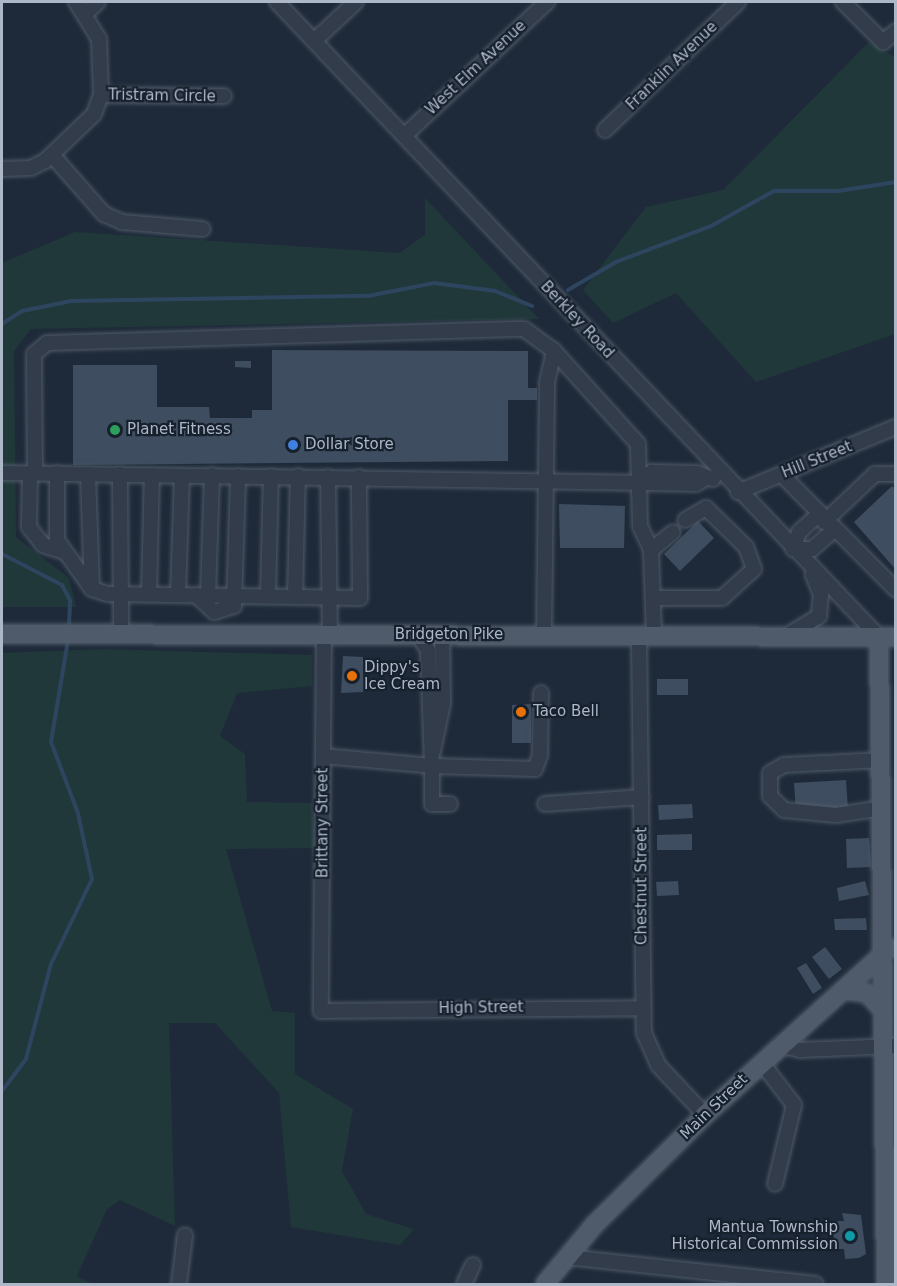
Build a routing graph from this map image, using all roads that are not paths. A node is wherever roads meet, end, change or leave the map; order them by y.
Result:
1 (76, 2) edge
2 (98, 2) edge
3 (277, 2) edge
4 (356, 2) edge
5 (547, 2) edge
6 (738, 2) edge
7 (843, 2) edge
8 (86, 13) junction
9 (896, 31) edge
10 (314, 41) junction
11 (101, 95) junction
12 (224, 96) dead end
13 (605, 130) dead end
14 (405, 135) junction
15 (52, 155) junction
16 (2, 169) edge
17 (203, 229) dead end
18 (554, 351) junction
19 (896, 427) edge
20 (2, 473) edge
21 (33, 473) junction
22 (57, 473) junction
23 (88, 474) junction
24 (120, 474) junction
25 (152, 474) junction
26 (781, 474) junction
27 (896, 474) edge
28 (212, 475) junction
29 (182, 476) junction
30 (238, 476) junction
31 (271, 476) junction
32 (298, 476) junction
33 (328, 477) junction
34 (359, 477) junction
35 (546, 478) junction
36 (641, 480) junction
37 (726, 480) junction
38 (738, 492) junction
39 (685, 520) dead end
40 (825, 523) junction
41 (673, 532) dead end
42 (793, 549) junction
43 (651, 550) junction
44 (64, 552) junction
45 (810, 567) junction
46 (92, 589) junction
47 (896, 590) edge
48 (122, 594) junction
49 (149, 594) junction
50 (178, 595) junction
51 (202, 595) junction
52 (237, 595) junction
53 (268, 596) junction
54 (296, 597) junction
55 (330, 597) junction
56 (653, 598) junction
57 (2, 634) edge
58 (121, 634) junction
59 (327, 634) junction
60 (418, 635) junction
61 (442, 635) junction
62 (544, 635) junction
63 (646, 636) junction
64 (783, 636) junction
65 (887, 637) edge
66 (538, 693) dead end
67 (323, 756) junction
68 (432, 760) junction
69 (882, 760) junction
70 (642, 797) junction
71 (450, 804) dead end
72 (545, 804) dead end
73 (883, 808) junction
74 (889, 949) edge
75 (843, 990) junction
76 (641, 1008) junction
77 (883, 1010) junction
78 (321, 1011) joint
79 (779, 1045) junction
80 (890, 1046) edge
81 (761, 1062) junction
82 (705, 1115) junction
83 (775, 1184) dead end
84 (185, 1235) dead end
85 (567, 1257) junction
86 (473, 1265) dead end
87 (179, 1284) edge
88 (464, 1284) edge
89 (545, 1284) edge
90 (816, 1284) edge
91 (886, 1284) edge

1 - 8 street, Tristram Circle
2 - 8 street
3 - 10 street, Berkley Road
4 - 10 street
5 - 14 street, West Elm Avenue
6 - 13 street, Franklin Avenue
7 - 9 street
8 - 11 street, Tristram Circle
10 - 14 street, Berkley Road
11 - 12 street, Tristram Circle
11 - 15 street, Tristram Circle
14 - 37 street, Berkley Road
15 - 16 street, Tristram Circle
15 - 17 street
18 - 21 street, Chestnut Street
18 - 35 street
18 - 36 street, Chestnut Street
19 - 26 street, Hill Street
20 - 21 street
21 - 22 street
21 - 44 street
22 - 23 street
22 - 44 street
23 - 24 street
23 - 46 street
24 - 25 street
24 - 48 street
25 - 29 street
25 - 49 street
26 - 38 street, Hill Street
26 - 40 street
27 - 40 street
28 - 29 street
28 - 30 street
28 - 51 street
29 - 50 street
30 - 31 street
30 - 52 street
31 - 32 street
31 - 53 street
32 - 33 street
32 - 54 street
33 - 34 street
33 - 55 street, Brittany Street
34 - 35 street
34 - 55 street
35 - 36 street
35 - 62 street
36 - 37 street
36 - 43 street, Chestnut Street
37 - 38 street, Berkley Road
38 - 42 street, Berkley Road
39 - 56 street
40 - 42 street
40 - 42 street
40 - 47 street
41 - 43 street
42 - 45 street, Berkley Road
43 - 56 street, Chestnut Street
44 - 46 street
45 - 64 street
45 - 65 street, Berkley Road
46 - 48 street
48 - 49 street
48 - 58 street
49 - 50 street
50 - 51 street
51 - 52 street
52 - 53 street
53 - 54 street
54 - 55 street
55 - 59 street, Brittany Street
56 - 63 street, Chestnut Street
57 - 58 main road, Bridgeton Pike
58 - 59 main road, Bridgeton Pike
59 - 60 main road, Bridgeton Pike
59 - 67 street, Brittany Street
60 - 61 main road, Bridgeton Pike
60 - 68 street
61 - 62 main road, Bridgeton Pike
61 - 68 street
62 - 63 main road, Bridgeton Pike
63 - 64 main road, Bridgeton Pike
63 - 70 street, Chestnut Street
64 - 65 main road, Bridgeton Pike
65 - 69 main road
66 - 68 street
67 - 68 street
67 - 78 street, Brittany Street
68 - 71 street
69 - 73 main road
69 - 73 street
70 - 72 street
70 - 76 street, Chestnut Street
73 - 74 main road
74 - 75 main road, Main Street
74 - 77 main road
75 - 77 main road
75 - 79 main road, Main Street
76 - 78 street, High Street
76 - 82 street, Chestnut Street
77 - 80 main road
79 - 80 street
79 - 81 main road, Main Street
80 - 91 main road
81 - 82 main road, Main Street
81 - 83 street
82 - 85 main road, Main Street
84 - 87 street
85 - 89 main road, Main Street
85 - 90 street
86 - 88 street

